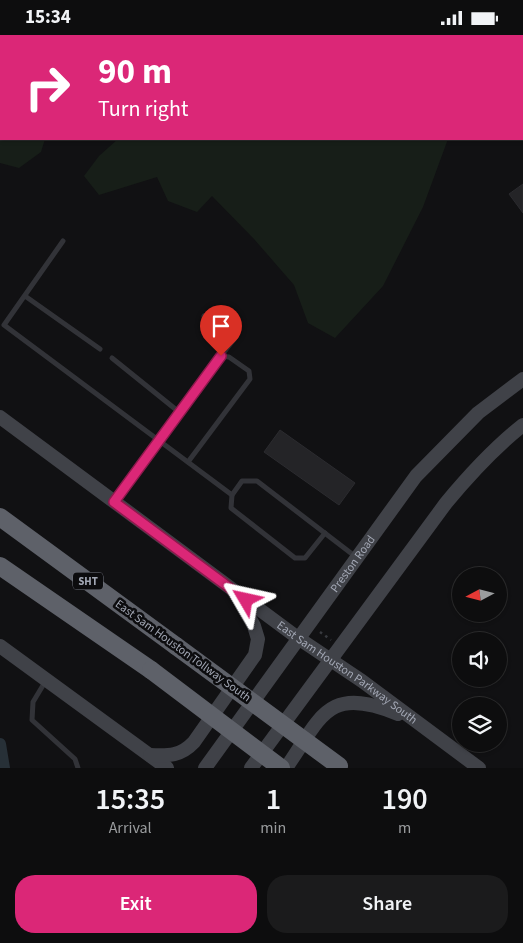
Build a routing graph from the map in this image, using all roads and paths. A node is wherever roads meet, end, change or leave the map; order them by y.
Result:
1 (63, 241) dead end
2 (24, 295) junction
3 (204, 316) dead end
4 (2, 327) edge
5 (100, 349) dead end
6 (221, 356) junction
7 (112, 358) dead end
8 (523, 379) edge
9 (179, 412) junction
10 (0, 417) edge
11 (523, 425) edge
12 (159, 441) junction
13 (188, 462) junction
14 (232, 495) junction
15 (114, 502) junction
16 (0, 517) edge
17 (325, 533) junction
18 (357, 558) junction
19 (0, 566) edge
20 (234, 591) junction
21 (320, 632) dead end
22 (298, 638) junction
23 (336, 643) dead end
24 (0, 646) edge
25 (332, 660) junction
26 (46, 680) junction
27 (414, 721) junction
28 (150, 755) junction
29 (340, 767) edge
30 (78, 768) edge
31 (167, 768) edge
32 (205, 768) edge
33 (251, 768) edge
34 (281, 768) edge
35 (286, 768) edge
36 (479, 768) edge

1 - 2 lane
2 - 4 lane
2 - 5 lane
3 - 6 lane
4 - 12 lane
6 - 9 lane
6 - 13 lane
7 - 9 lane
8 - 18 main road, Preston Road
9 - 12 lane
10 - 15 main road, East Sam Houston Parkway South
11 - 25 main road
12 - 13 lane
12 - 15 lane
13 - 14 lane
14 - 17 lane
14 - 17 lane
15 - 20 main road, East Sam Houston Parkway South
16 - 29 highway, East Sam Houston Tollway South / SHT, bridge
17 - 18 lane
18 - 22 main road, Preston Road
19 - 34 highway, bridge
20 - 22 main road, East Sam Houston Parkway South
20 - 28 main road
21 - 23 path
22 - 25 main road, East Sam Houston Parkway South
22 - 32 main road, Preston Road
24 - 26 main road
25 - 27 main road, East Sam Houston Parkway South
25 - 33 main road
26 - 28 main road
26 - 30 lane
27 - 35 main road
27 - 36 main road, East Sam Houston Parkway South
28 - 31 main road

